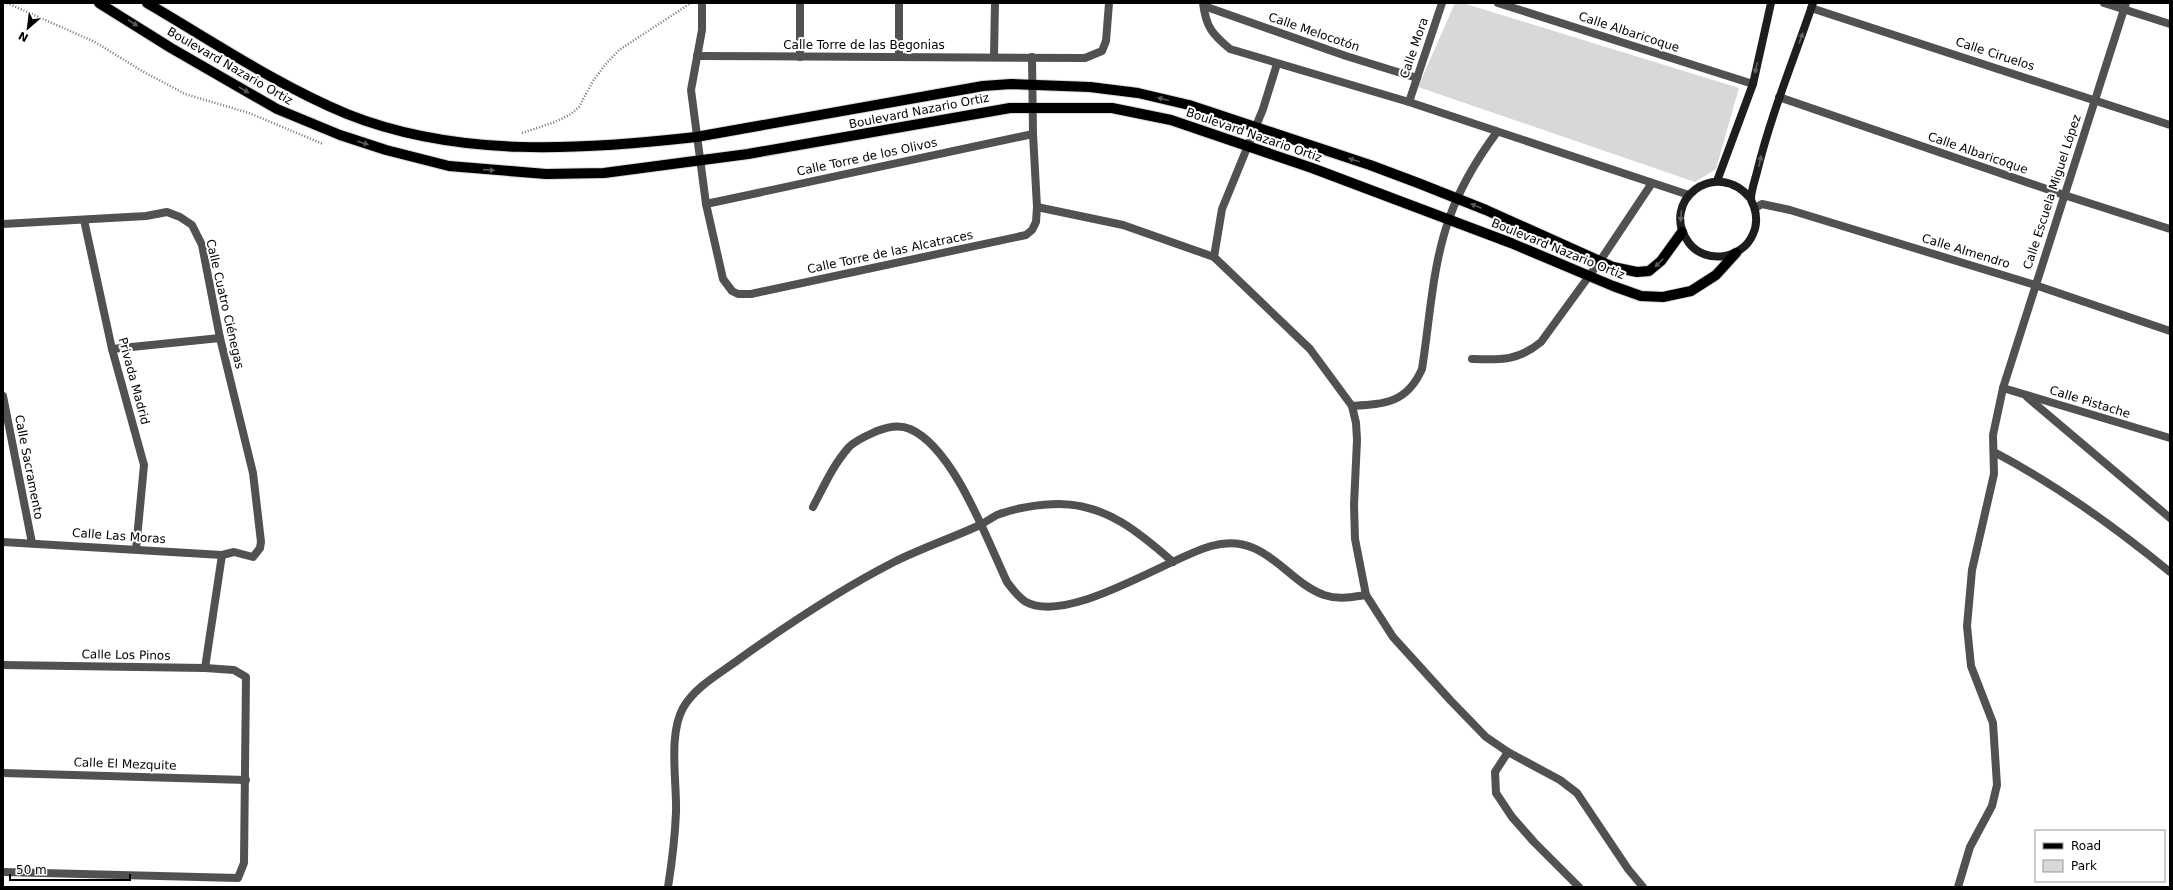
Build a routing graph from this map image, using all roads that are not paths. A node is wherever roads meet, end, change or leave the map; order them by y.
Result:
1 (99, 3) edge
2 (147, 3) edge
3 (702, 3) edge
4 (800, 3) edge
5 (899, 3) edge
6 (995, 3) edge
7 (1109, 3) edge
8 (1442, 3) edge
9 (1498, 3) edge
10 (1771, 3) edge
11 (2104, 3) edge
12 (1203, 4) edge
13 (1812, 5) edge
14 (2125, 6) edge
15 (2170, 24) edge
16 (697, 56) junction
17 (994, 56) junction
18 (899, 57) junction
19 (1032, 57) junction
20 (800, 58) junction
21 (1277, 64) junction
22 (1417, 78) junction
23 (1753, 84) junction
24 (1033, 85) junction
25 (1779, 97) junction
26 (2095, 99) junction
27 (1409, 102) junction
28 (1033, 107) junction
29 (2170, 125) edge
30 (1256, 127) junction
31 (1497, 132) junction
32 (1033, 134) junction
33 (696, 137) junction
34 (1248, 146) junction
35 (700, 162) junction
36 (1717, 181) junction
37 (1652, 183) junction
38 (1689, 195) junction
39 (2064, 195) junction
40 (1457, 198) junction
41 (1751, 199) junction
42 (706, 204) junction
43 (1037, 208) junction
44 (1755, 208) junction
45 (84, 220) junction
46 (1448, 220) junction
47 (3, 224) edge
48 (2170, 229) edge
49 (1682, 232) junction
50 (1736, 253) junction
51 (1214, 257) junction
52 (1600, 261) junction
53 (1589, 276) junction
54 (2035, 285) junction
55 (2170, 331) edge
56 (220, 338) junction
57 (112, 349) junction
58 (1472, 359) dead end
59 (2003, 388) junction
60 (2025, 395) junction
61 (3, 396) edge
62 (1352, 406) junction
63 (2170, 438) edge
64 (1994, 452) junction
65 (813, 507) dead end
66 (2170, 518) edge
67 (980, 525) junction
68 (3, 542) edge
69 (32, 543) junction
70 (136, 549) junction
71 (234, 552) joint
72 (222, 555) junction
73 (1173, 562) junction
74 (2170, 572) edge
75 (1366, 595) junction
76 (3, 665) edge
77 (205, 668) junction
78 (1508, 752) junction
79 (3, 773) edge
80 (246, 780) junction
81 (3, 872) edge
82 (668, 887) edge
83 (1579, 887) edge
84 (1643, 887) edge
85 (1958, 887) edge

1 -> 35 main road, Boulevard Nazario Ortiz
2 - 33 main road, Boulevard Nazario Ortiz
3 - 16 street
4 - 20 street
5 - 18 street
6 - 17 street
7 - 19 street, Calle Torre de las Begonias
8 - 22 street, Calle Mora
9 - 23 street, Calle Albaricoque
10 -> 23 street
11 - 14 street
12 - 21 street
12 - 22 street, Calle Melocotón
25 -> 13 street
13 - 26 street, Calle Ciruelos
14 - 15 street
14 - 26 street, Calle Escuela Miguel López
16 - 20 street, Calle Torre de las Begonias
16 - 33 street
17 - 18 street, Calle Torre de las Begonias
17 - 19 street, Calle Torre de las Begonias
18 - 20 street, Calle Torre de las Begonias
19 - 24 street
21 - 27 street
21 - 30 street
22 - 27 street, Calle Mora
23 - 36 street
24 - 28 street
30 -> 24 main road, Boulevard Nazario Ortiz
24 - 33 main road, Boulevard Nazario Ortiz
25 - 39 street, Calle Albaricoque
41 -> 25 street
26 - 29 street, Calle Ciruelos
26 - 39 street, Calle Escuela Miguel López
27 - 31 street
28 - 32 street
28 - 34 main road, Boulevard Nazario Ortiz
28 - 35 main road, Boulevard Nazario Ortiz
30 - 34 street
40 -> 30 main road, Boulevard Nazario Ortiz
31 - 37 street
31 - 40 street
32 - 42 street, Calle Torre de los Olivos
32 - 43 street
33 - 35 street
34 - 46 main road, Boulevard Nazario Ortiz
34 - 51 street
35 - 42 street
36 - 38 street
36 - 41 street
37 - 38 street
37 - 52 street
38 -> 49 street
39 - 48 street, Calle Albaricoque
39 - 54 street, Calle Escuela Miguel López
40 - 46 street
52 -> 40 main road, Boulevard Nazario Ortiz
41 - 44 street
42 - 43 street, Calle Torre de las Alcatraces
43 - 51 street
44 - 50 street
44 - 54 street, Calle Almendro
45 - 47 street, Calle Cuatro Ciénegas
45 - 56 street, Calle Cuatro Ciénegas
45 - 57 street, Privada Madrid
46 - 53 main road, Boulevard Nazario Ortiz
46 - 62 street
49 - 50 street
49 -> 52 main road, Boulevard Nazario Ortiz
50 - 53 main road, Boulevard Nazario Ortiz
51 - 62 street
52 - 53 street
53 - 58 street
54 - 55 street, Calle Almendro
54 - 59 street, Calle Escuela Miguel López
56 - 57 street
56 - 71 street, Calle Cuatro Ciénegas
57 - 70 street, Privada Madrid
59 - 60 street, Calle Pistache
59 - 64 street, Calle Escuela Miguel López
60 - 63 street, Calle Pistache
60 - 66 street
61 - 69 street, Calle Sacramento
62 - 75 street
64 - 74 street
64 - 85 street, Calle Escuela Miguel López
65 - 67 street
67 - 73 street
67 - 73 street
67 - 82 street
68 - 69 street, Calle Las Moras
69 - 70 street, Calle Las Moras
70 - 72 street, Calle Las Moras
71 - 72 street, Calle Las Moras
72 - 77 street
73 - 75 street
75 - 78 street
76 - 77 street, Calle Los Pinos
77 - 80 street, Calle Los Pinos
78 - 83 street
78 - 84 street
79 - 80 street, Calle El Mezquite
80 - 81 street

